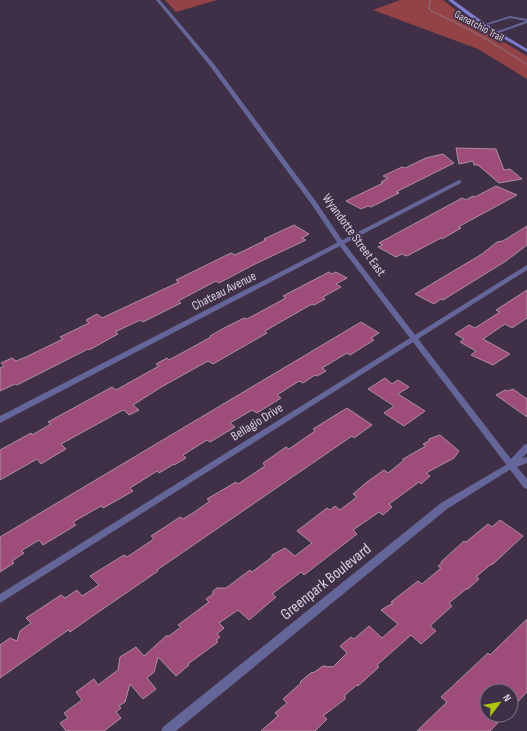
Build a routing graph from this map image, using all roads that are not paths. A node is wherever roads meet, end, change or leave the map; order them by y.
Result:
1 (158, 0) edge
2 (450, 0) edge
3 (527, 21) edge
4 (484, 25) junction
5 (496, 33) junction
6 (527, 51) edge
7 (459, 182) dead end
8 (341, 244) junction
9 (527, 267) edge
10 (415, 338) junction
11 (0, 420) edge
12 (527, 447) edge
13 (527, 460) edge
14 (511, 465) junction
15 (527, 486) edge
16 (0, 599) edge
17 (167, 731) edge

1 - 8 street, Wyandotte Street East
2 - 4 main road
3 - 4 lane
3 - 5 lane
4 - 5 main road
5 - 6 main road
7 - 8 street, Chateau Avenue
8 - 10 street, Wyandotte Street East
8 - 11 street, Chateau Avenue
9 - 10 street, Bellagio Drive
10 - 14 street, Wyandotte Street East
10 - 16 street, Bellagio Drive
12 - 14 street, Greenpark Boulevard
13 - 14 street, Greenpark Boulevard
14 - 15 street, Wyandotte Street East
14 - 17 street, Greenpark Boulevard

